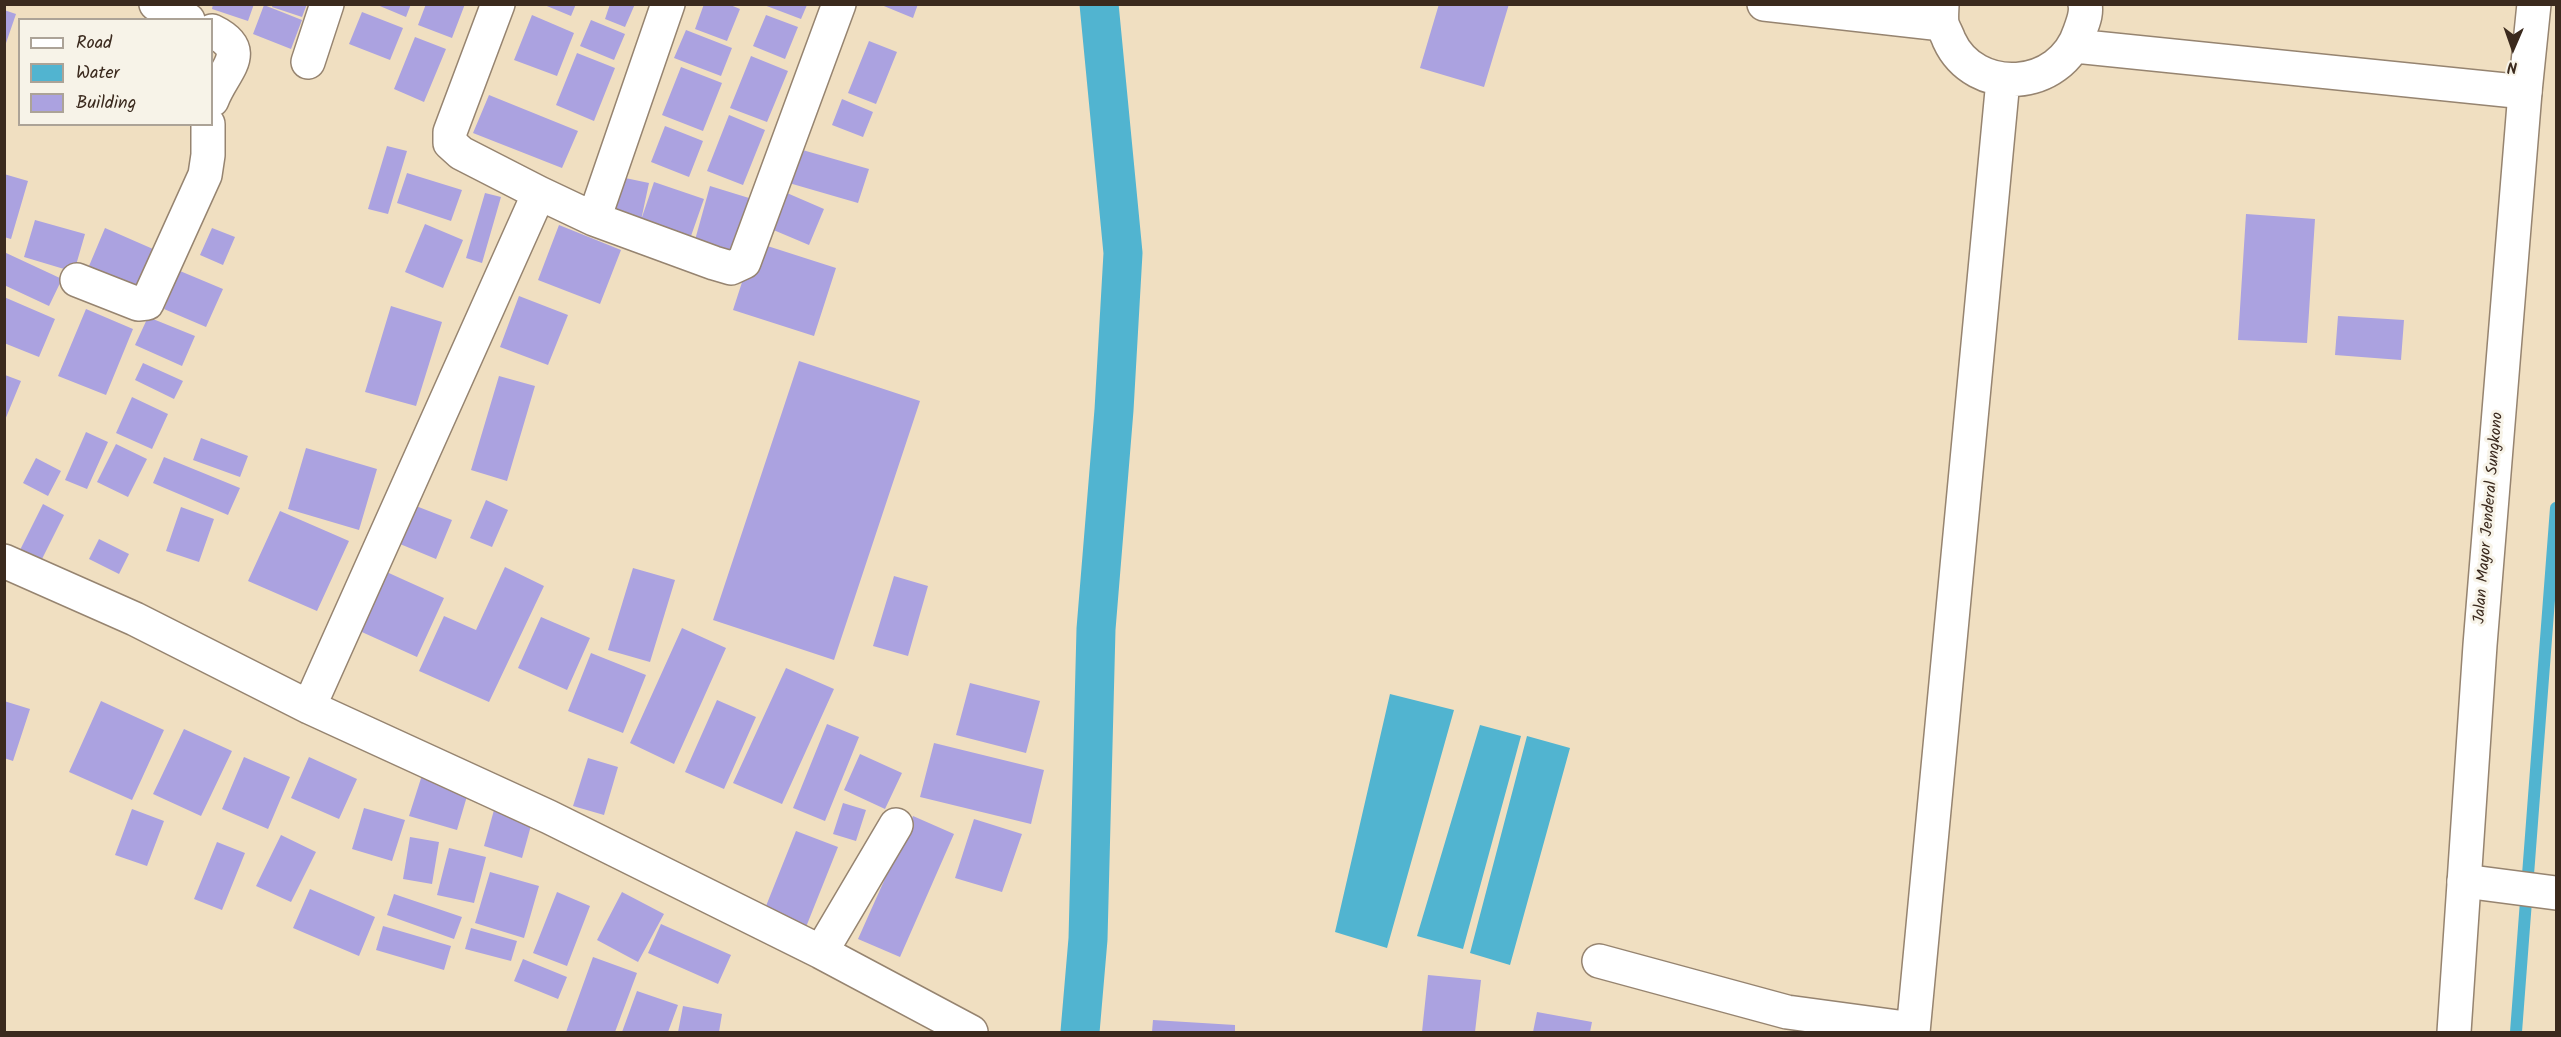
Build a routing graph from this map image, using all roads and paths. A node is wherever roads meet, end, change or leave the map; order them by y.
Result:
1 (156, 4) edge
2 (327, 4) edge
3 (498, 4) edge
4 (668, 4) edge
5 (839, 4) edge
6 (1764, 4) edge
7 (2085, 4) edge
8 (2534, 4) edge
9 (1942, 14) edge
10 (184, 18) edge
11 (213, 32) edge
12 (2075, 46) junction
13 (308, 62) dead end
14 (2003, 80) junction
15 (2525, 92) junction
16 (213, 97) edge
17 (208, 126) edge
18 (539, 193) junction
19 (594, 219) junction
20 (77, 280) dead end
21 (4, 561) edge
22 (309, 707) junction
23 (896, 825) dead end
24 (2464, 880) junction
25 (2549, 892) edge
26 (821, 952) junction
27 (1599, 961) dead end
28 (963, 1030) edge
29 (1913, 1030) edge
30 (2454, 1032) edge

1 - 10 street
2 - 13 street
3 - 18 street
4 - 19 street
5 - 19 street
6 - 9 street
7 - 12 street
8 - 15 street, Jalan Mayor Jenderal Sungkono
9 - 14 street
11 - 16 street
12 - 14 street
12 - 15 street
14 - 29 street
15 - 24 street, Jalan Mayor Jenderal Sungkono
17 - 20 street
18 - 19 street
18 - 22 street
21 - 22 street
22 - 26 street
23 - 26 street
24 - 25 street
24 - 30 street, Jalan Mayor Jenderal Sungkono
26 - 28 street
27 - 29 street

